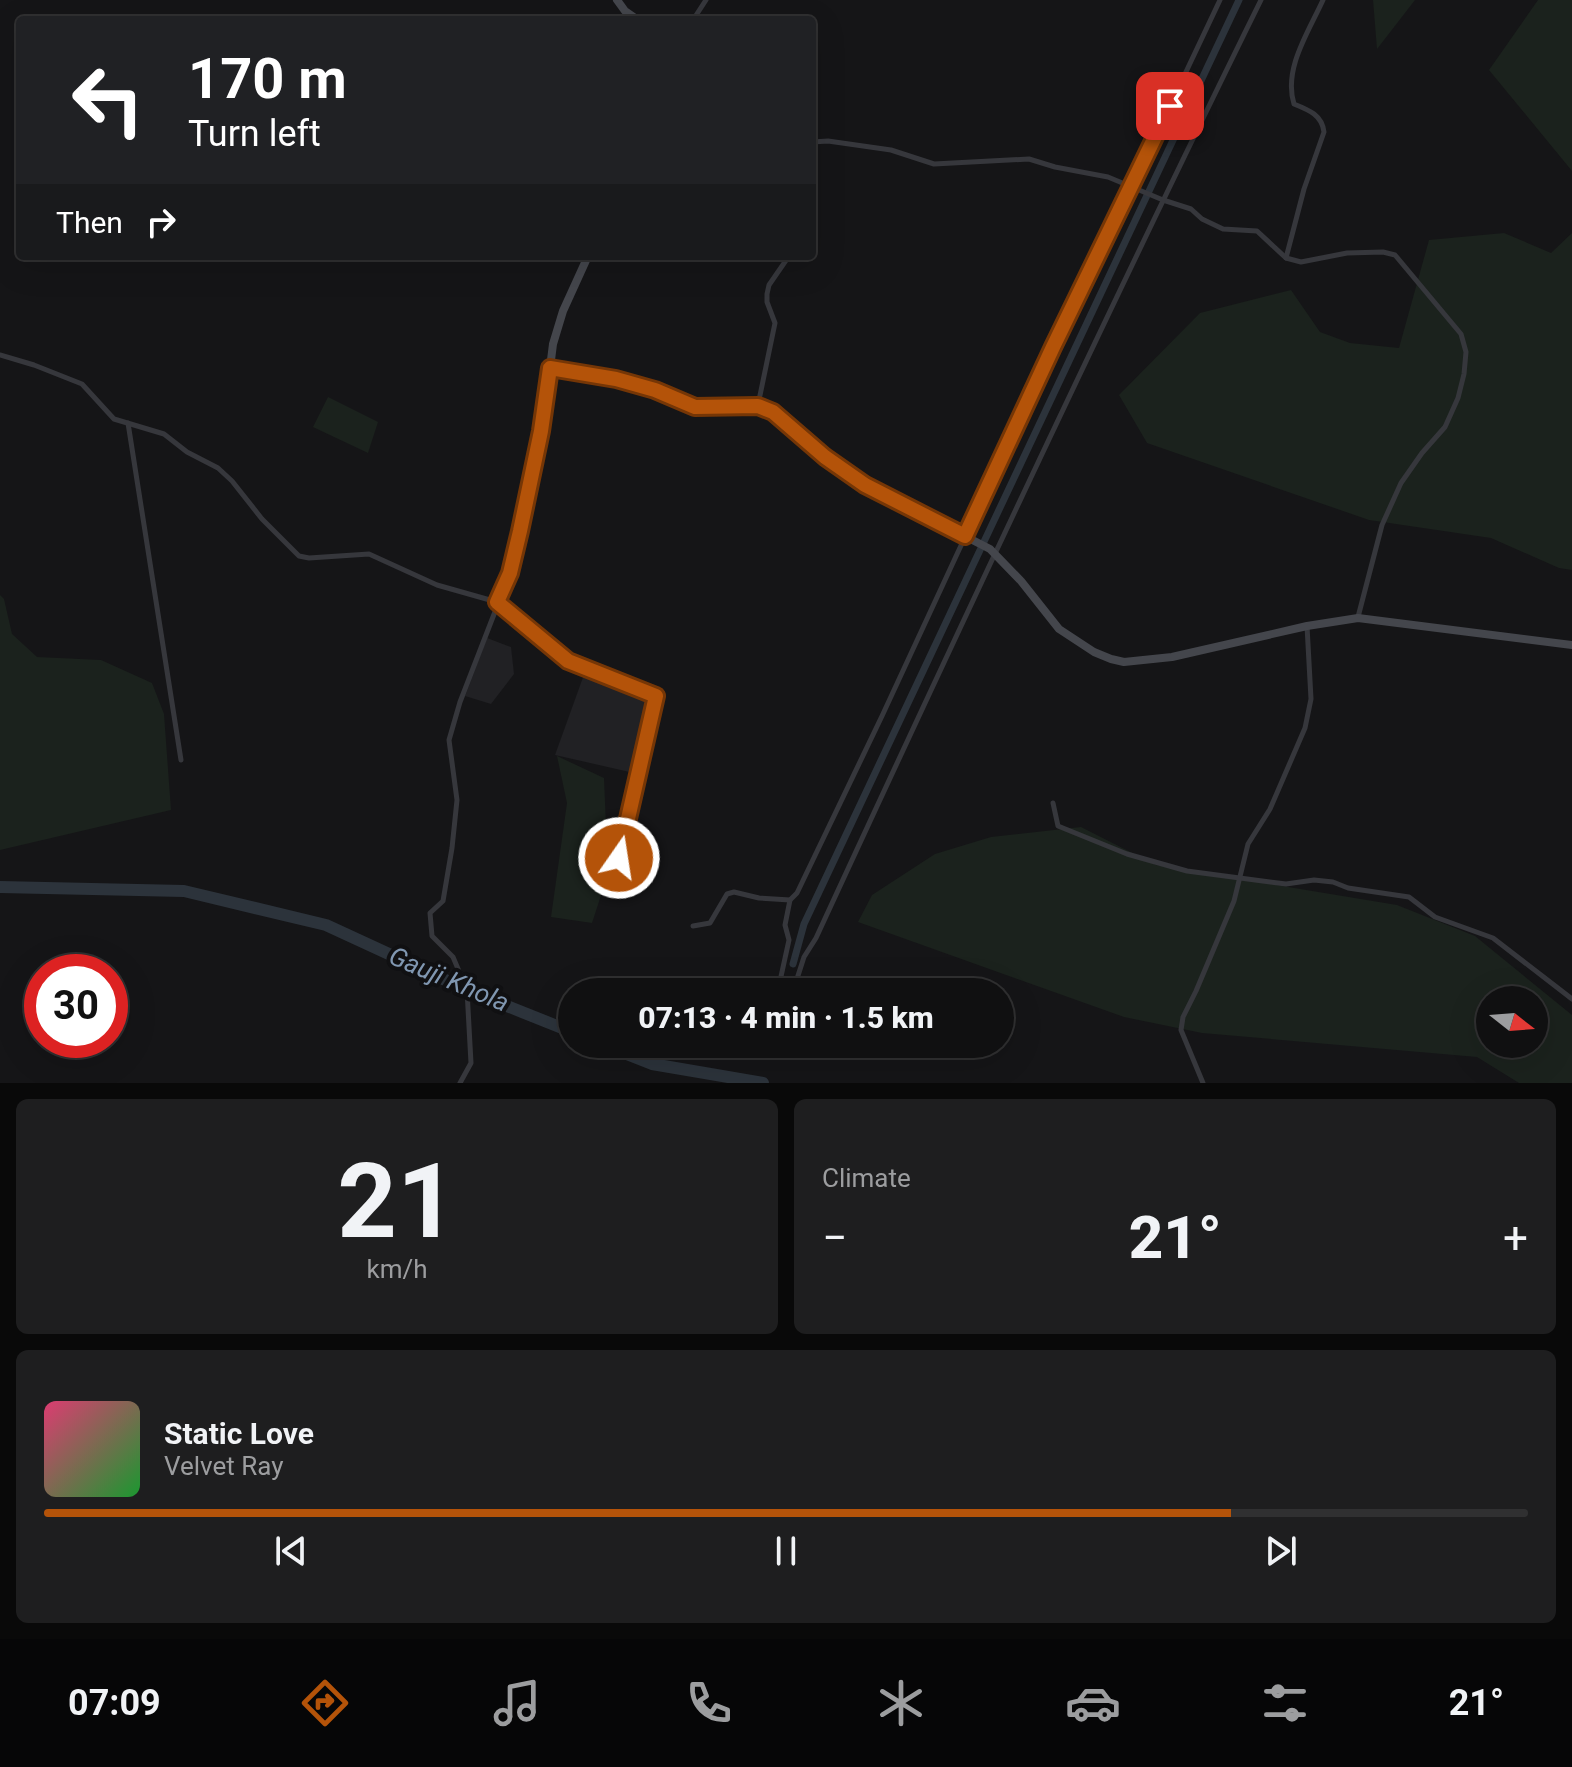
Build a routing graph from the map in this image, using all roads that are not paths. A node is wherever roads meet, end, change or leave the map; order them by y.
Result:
1 (617, 0) edge
2 (1220, 0) edge
3 (1261, 0) edge
4 (1323, 0) edge
5 (632, 16) edge
6 (816, 142) edge
7 (1134, 187) junction
8 (1161, 199) junction
9 (1286, 258) junction
10 (586, 260) edge
11 (786, 260) edge
12 (0, 355) edge
13 (550, 368) junction
14 (758, 406) junction
15 (128, 423) junction
16 (967, 538) junction
17 (993, 552) junction
18 (497, 602) junction
19 (1358, 618) junction
20 (1307, 626) junction
21 (1572, 645) edge
22 (181, 760) dead end
23 (1053, 803) dead end
24 (616, 876) dead end
25 (1241, 878) junction
26 (790, 900) junction
27 (693, 926) dead end
28 (1572, 999) edge
29 (460, 1083) edge
30 (1203, 1083) edge

1 - 5 street
2 - 7 street
3 - 8 street
4 - 9 street
6 - 7 street
7 - 8 street
7 - 16 street
8 - 9 street
8 - 17 street
9 - 19 street
10 - 13 street
11 - 14 street
12 - 15 street
13 - 14 street
13 - 18 street
14 - 16 street
15 - 18 street
15 - 22 street
16 - 17 street
16 - 26 street
17 - 20 street
17 - 26 street
18 - 24 street
18 - 29 street
19 - 20 street
19 - 21 street
20 - 25 street
23 - 25 street
25 - 28 street
25 - 30 street
26 - 27 street

